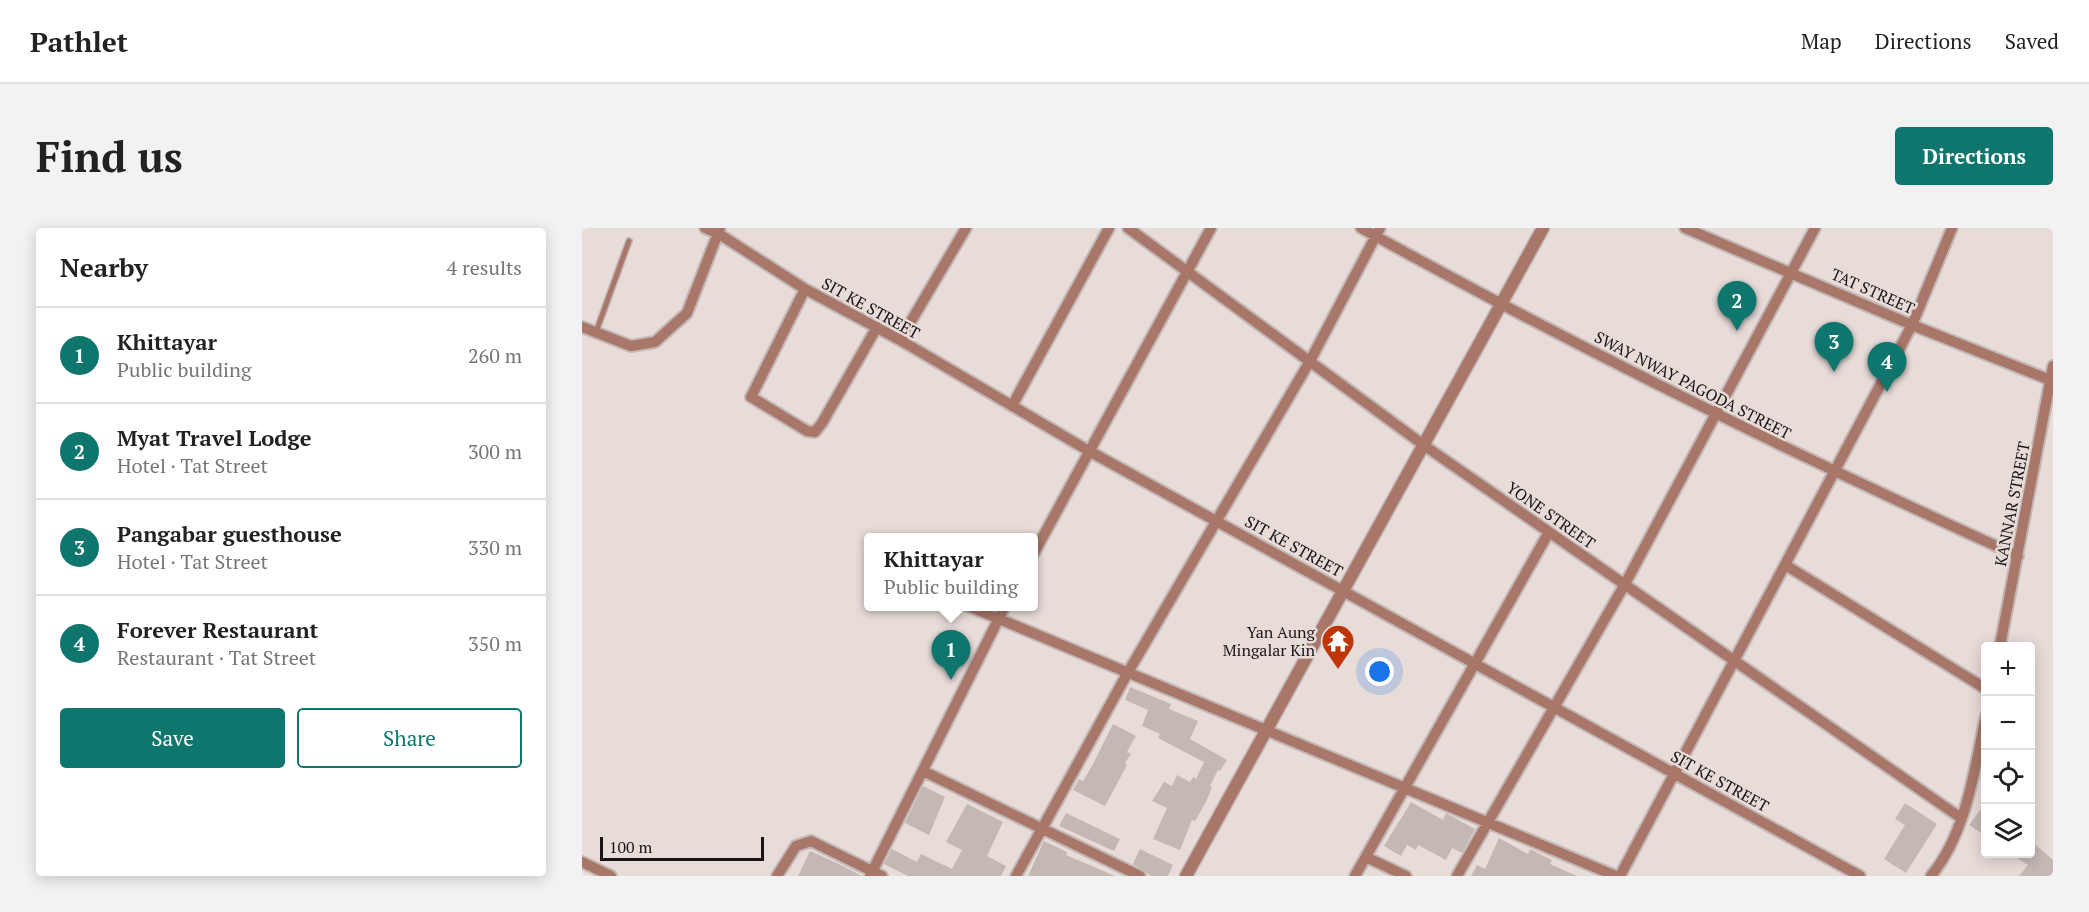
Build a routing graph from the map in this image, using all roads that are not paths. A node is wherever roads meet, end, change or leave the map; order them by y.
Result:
1 (705, 228) edge
2 (966, 228) edge
3 (1109, 228) edge
4 (1128, 228) edge
5 (1211, 228) edge
6 (1361, 228) edge
7 (1543, 228) edge
8 (1685, 228) edge
9 (1815, 228) edge
10 (1952, 228) edge
11 (719, 231) edge
12 (1378, 232) edge
13 (629, 241) dead end
14 (1790, 271) junction
15 (1187, 272) junction
16 (805, 289) junction
17 (1502, 304) junction
18 (1912, 325) junction
19 (582, 327) edge
20 (877, 327) junction
21 (596, 332) junction
22 (900, 340) junction
23 (1310, 361) junction
24 (2053, 366) edge
25 (2050, 380) junction
26 (1012, 406) junction
27 (1715, 413) junction
28 (1425, 446) junction
29 (1089, 451) junction
30 (1835, 472) junction
31 (1218, 521) junction
32 (1549, 532) junction
33 (1038, 546) edge
34 (2018, 556) junction
35 (1787, 566) junction
36 (1625, 584) junction
37 (1342, 590) junction
38 (979, 611) edge
39 (1002, 611) edge
40 (998, 620) junction
41 (2001, 642) edge
42 (1735, 661) junction
43 (1475, 665) junction
44 (1127, 674) junction
45 (1981, 686) edge
46 (1552, 708) junction
47 (1265, 729) junction
48 (1981, 737) edge
49 (923, 771) junction
50 (1675, 774) junction
51 (1406, 788) junction
52 (1962, 818) junction
53 (1487, 822) junction
54 (1042, 828) junction
55 (1366, 857) junction
56 (582, 862) edge
57 (875, 874) edge
58 (611, 876) edge
59 (777, 876) edge
60 (1016, 876) edge
61 (1140, 876) edge
62 (1186, 876) edge
63 (1355, 876) edge
64 (1406, 876) edge
65 (1457, 876) edge
66 (1616, 876) edge
67 (1620, 876) edge
68 (1860, 876) edge
69 (1931, 876) edge

1 - 11 street, SIT KE STREET
2 - 22 street
3 - 26 street
4 - 15 street, YONE STREET
5 - 15 street
6 - 12 street, SWAY NWAY PAGODA STREET
7 - 17 street
8 - 14 street, TAT STREET
9 - 14 street
10 - 18 street
11 - 16 street, SIT KE STREET
11 - 21 street
12 - 17 street, SWAY NWAY PAGODA STREET
12 - 23 street
13 - 21 lane
14 - 18 street, TAT STREET
14 - 27 street
15 - 23 street, YONE STREET
15 - 29 street
16 - 20 street, SIT KE STREET
16 - 20 street
17 - 27 street, SWAY NWAY PAGODA STREET
17 - 28 street
18 - 25 street, TAT STREET
18 - 30 street
19 - 21 street
20 - 22 street, SIT KE STREET
22 - 26 street, SIT KE STREET
23 - 28 street, YONE STREET
23 - 31 street
24 - 25 street, KANNAR STREET
25 - 34 street, KANNAR STREET
26 - 29 street, SIT KE STREET
27 - 30 street, SWAY NWAY PAGODA STREET
27 - 36 street
28 - 32 street, YONE STREET
28 - 37 street
29 - 31 street, SIT KE STREET
29 - 33 street
30 - 34 street, SWAY NWAY PAGODA STREET
30 - 35 street
31 - 37 street, SIT KE STREET
31 - 44 street
32 - 36 street, YONE STREET
32 - 43 street
34 - 41 street, KANNAR STREET
35 - 42 street
35 - 45 street
36 - 42 street, YONE STREET
36 - 46 street
37 - 43 street, SIT KE STREET
37 - 47 street
38 - 40 street
39 - 40 street
40 - 44 street
40 - 49 street
42 - 50 street
42 - 52 street, YONE STREET
43 - 46 street, SIT KE STREET
43 - 51 street
44 - 47 street
44 - 54 street
46 - 50 street, SIT KE STREET
46 - 53 street
47 - 51 street
47 - 62 street
48 - 52 street
49 - 54 street
49 - 57 street
50 - 67 street
50 - 68 street, SIT KE STREET
51 - 53 street
51 - 55 street
52 - 69 street
53 - 65 street
53 - 66 street
54 - 60 street
54 - 61 street
55 - 63 street
55 - 64 street
56 - 58 street
57 - 59 street

